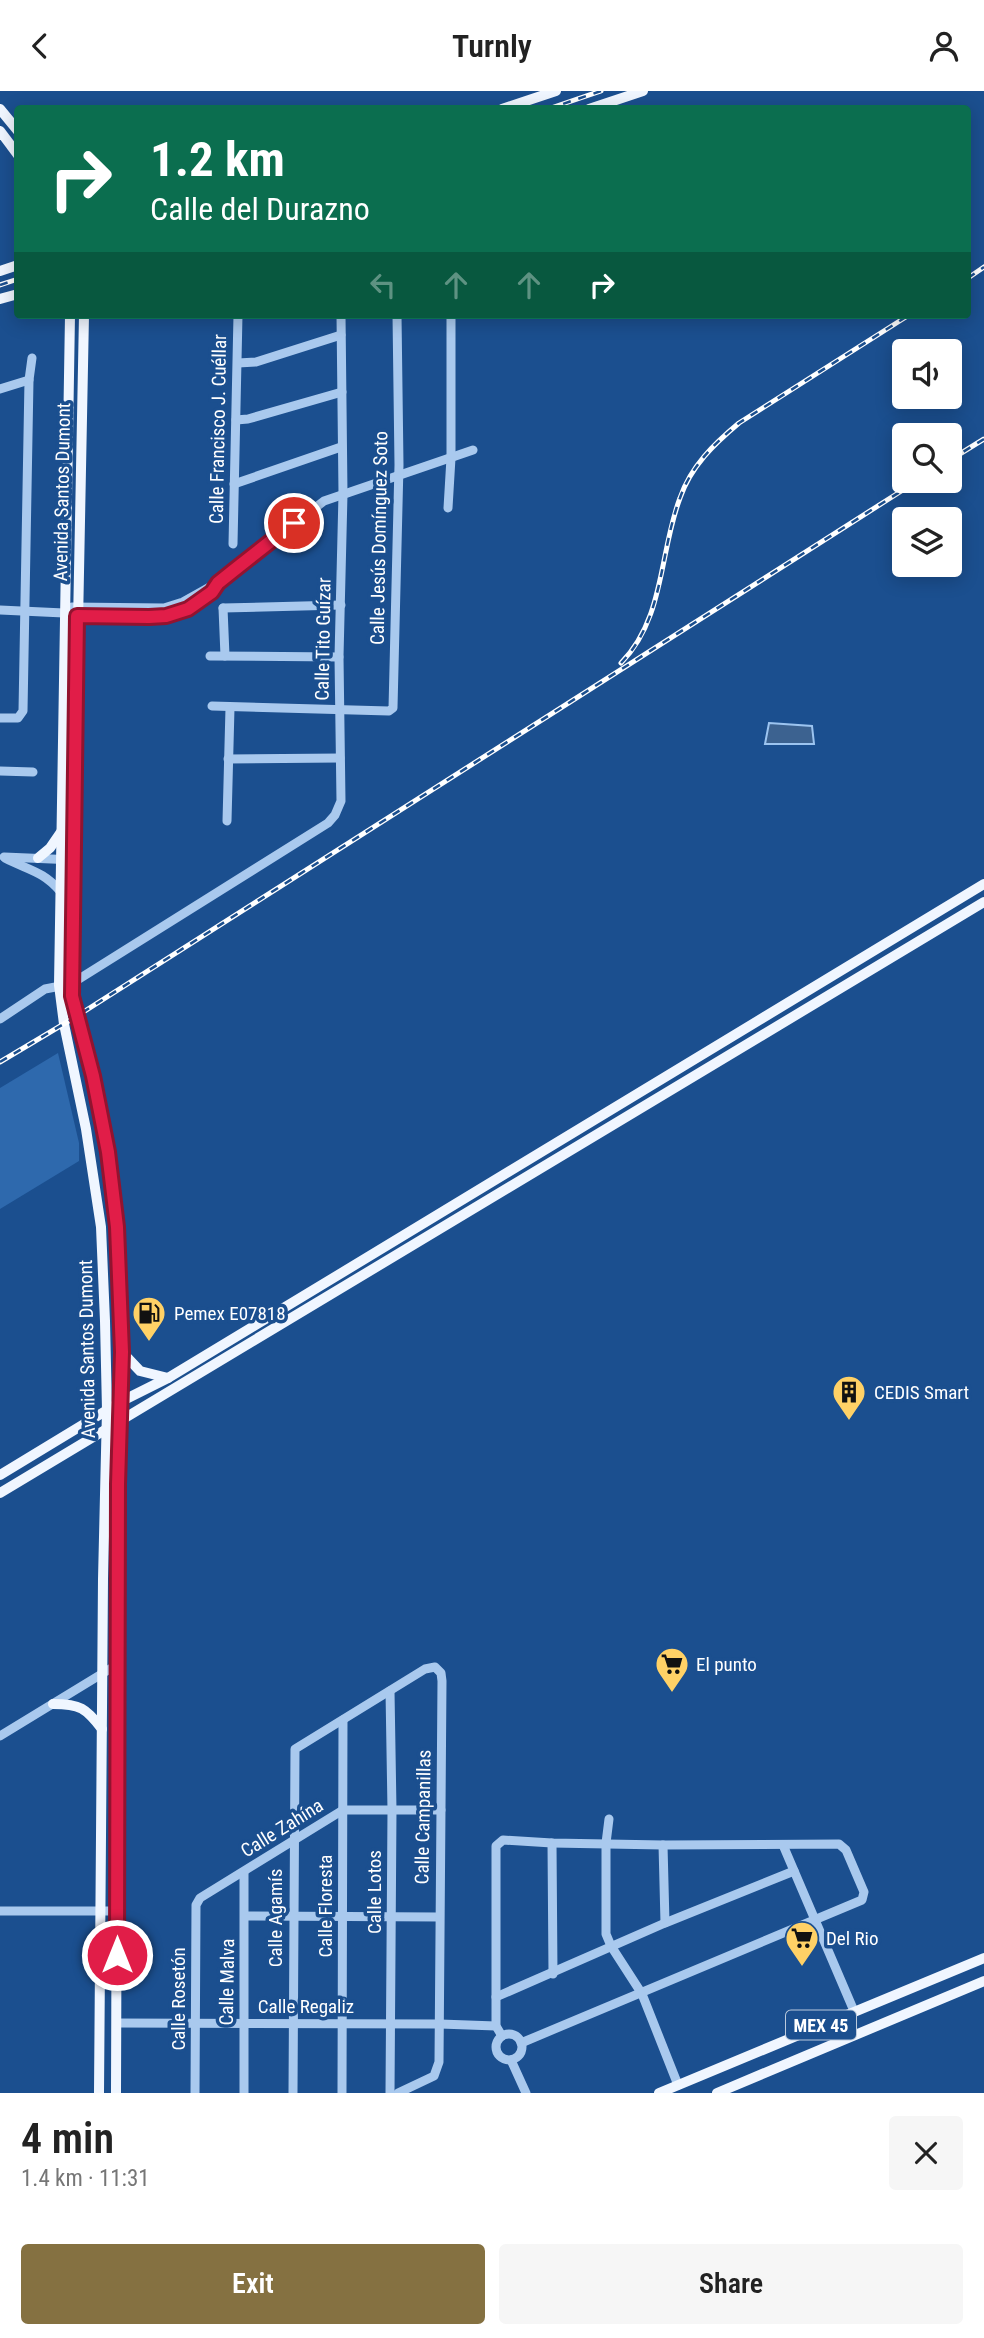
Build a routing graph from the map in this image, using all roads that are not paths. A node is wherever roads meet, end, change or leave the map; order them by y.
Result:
1 (556, 91) edge
2 (643, 91) edge
3 (514, 105) edge
4 (601, 105) edge
5 (0, 109) edge
6 (14, 126) edge
7 (0, 131) edge
8 (14, 150) edge
9 (70, 319) edge
10 (84, 319) edge
11 (238, 319) edge
12 (341, 319) edge
13 (397, 319) edge
14 (451, 319) edge
15 (341, 335) junction
16 (32, 358) dead end
17 (238, 363) junction
18 (29, 380) junction
19 (0, 389) edge
20 (342, 392) junction
21 (236, 420) junction
22 (341, 447) junction
23 (473, 450) dead end
24 (451, 459) junction
25 (398, 475) junction
26 (234, 484) junction
27 (343, 494) junction
28 (448, 508) dead end
29 (233, 544) dead end
30 (210, 590) junction
31 (341, 605) junction
32 (223, 608) junction
33 (0, 610) edge
34 (24, 611) junction
35 (60, 611) junction
36 (77, 612) junction
37 (210, 656) dead end
38 (225, 656) junction
39 (339, 657) junction
40 (212, 706) dead end
41 (230, 708) junction
42 (340, 710) junction
43 (0, 718) edge
44 (340, 758) junction
45 (228, 759) junction
46 (0, 771) edge
47 (33, 772) dead end
48 (227, 821) dead end
49 (61, 832) junction
50 (2, 857) edge
51 (38, 858) junction
52 (61, 860) junction
53 (75, 860) junction
54 (984, 884) edge
55 (60, 891) junction
56 (984, 902) edge
57 (863, 958) junction
58 (872, 969) junction
59 (71, 984) junction
60 (59, 985) junction
61 (0, 1019) edge
62 (122, 1352) junction
63 (168, 1378) junction
64 (122, 1401) junction
65 (107, 1410) junction
66 (119, 1421) junction
67 (107, 1428) junction
68 (0, 1475) edge
69 (0, 1493) edge
70 (104, 1504) junction
71 (118, 1506) junction
72 (118, 1664) junction
73 (102, 1672) junction
74 (390, 1691) junction
75 (53, 1703) junction
76 (343, 1720) junction
77 (102, 1729) junction
78 (0, 1736) edge
79 (298, 1745) joint
80 (343, 1810) junction
81 (393, 1810) junction
82 (441, 1810) junction
83 (609, 1819) dead end
84 (293, 1841) junction
85 (552, 1843) junction
86 (606, 1843) junction
87 (663, 1845) junction
88 (783, 1845) junction
89 (793, 1871) junction
90 (244, 1872) junction
91 (196, 1905) joint
92 (0, 1911) edge
93 (117, 1911) junction
94 (99, 1912) junction
95 (292, 1915) junction
96 (245, 1916) junction
97 (342, 1916) junction
98 (392, 1916) junction
99 (439, 1917) junction
100 (815, 1921) junction
101 (665, 1923) junction
102 (611, 1947) junction
103 (984, 1958) edge
104 (553, 1974) junction
105 (984, 1981) edge
106 (642, 1994) junction
107 (496, 1997) junction
108 (854, 2011) junction
109 (117, 2023) junction
110 (244, 2023) junction
111 (195, 2024) junction
112 (293, 2024) junction
113 (342, 2024) junction
114 (391, 2024) junction
115 (440, 2024) junction
116 (496, 2026) junction
117 (502, 2036) junction
118 (522, 2043) junction
119 (511, 2060) junction
120 (678, 2085) junction
121 (662, 2092) edge
122 (99, 2093) edge
123 (116, 2093) edge
124 (195, 2093) edge
125 (244, 2093) edge
126 (293, 2093) edge
127 (342, 2093) edge
128 (390, 2093) edge
129 (398, 2093) edge
130 (526, 2093) edge
131 (717, 2093) edge

1 - 3 main road
2 - 4 main road
5 - 6 main road
7 - 8 main road
9 - 35 main road, Avenida Santos Dumont
10 - 36 main road, Avenida Santos Dumont
11 - 17 street, Calle Francisco J. Cuéllar
12 - 15 street, Calle Tito Guízar
13 - 25 street, Calle Jesús Domínguez Soto
14 - 24 street
15 - 17 street
15 - 20 street, Calle Tito Guízar
16 - 18 street
17 - 21 street, Calle Francisco J. Cuéllar
18 - 19 street
18 - 34 street
20 - 21 street
20 - 22 street, Calle Tito Guízar
21 - 26 street, Calle Francisco J. Cuéllar
22 - 26 street
22 - 27 street, Calle Tito Guízar
23 - 24 street
24 - 25 street
24 - 28 street
25 - 27 street
25 - 42 street, Calle Jesús Domínguez Soto
26 - 29 street, Calle Francisco J. Cuéllar
27 - 30 street
27 - 31 street, Calle Tito Guízar
30 - 32 street
30 - 36 street
31 - 32 street
31 - 39 street, Calle Tito Guízar
32 - 38 street
33 - 34 street
34 - 35 street
34 - 43 street
35 - 36 street
35 - 49 main road, Avenida Santos Dumont
36 - 53 main road, Avenida Santos Dumont
37 - 38 street
38 - 39 street
39 - 42 street, Calle Tito Guízar
40 - 41 street
41 - 42 street
41 - 45 street
42 - 44 street, Calle Tito Guízar
44 - 45 street
44 - 59 street, Calle Tito Guízar
45 - 48 street
46 - 47 street
49 - 51 main road
49 - 52 main road, Avenida Santos Dumont
50 - 51 street
50 - 55 street
51 - 52 street
52 - 53 street
52 - 55 main road, Avenida Santos Dumont
53 - 59 main road, Avenida Santos Dumont
54 - 57 main road
55 - 60 main road, Avenida Santos Dumont
56 - 58 main road
57 - 58 main road
57 - 63 main road
58 - 66 main road
59 - 60 street
59 - 62 main road, Avenida Santos Dumont
60 - 61 street
60 - 65 main road, Avenida Santos Dumont
62 - 63 main road
62 - 64 main road, Avenida Santos Dumont
63 - 64 main road
64 - 65 main road
64 - 66 main road, Avenida Santos Dumont
65 - 67 main road, Avenida Santos Dumont
65 - 68 main road
66 - 67 main road
66 - 71 main road, Avenida Santos Dumont
67 - 69 main road
67 - 70 main road, Avenida Santos Dumont
70 - 71 main road
70 - 73 main road, Avenida Santos Dumont
71 - 72 main road, Avenida Santos Dumont
72 - 73 street
72 - 93 main road, Avenida Santos Dumont
73 - 75 street
73 - 77 main road, Avenida Santos Dumont
74 - 76 street, Calle Campanillas
74 - 81 street, Calle Lotos
74 - 82 street, Calle Campanillas
75 - 77 main road
75 - 78 street
76 - 79 street, Calle Campanillas
76 - 80 street, Calle Floresta
77 - 94 main road, Avenida Santos Dumont
79 - 84 street, Calle Agamís
80 - 81 street, Calle Zahína
80 - 84 street, Calle Zahína
80 - 97 street, Calle Floresta
81 - 82 street, Calle Zahína
81 - 98 street, Calle Lotos
82 - 99 street, Calle Campanillas
83 - 86 street
84 - 90 street, Calle Zahína
84 - 95 street, Calle Agamís
85 - 86 street
85 - 104 street
85 - 107 street
86 - 87 street
86 - 102 street
87 - 88 street
87 - 101 street
88 - 89 street
88 - 100 street
89 - 100 street
89 - 101 street
90 - 91 street, Calle Zahína
90 - 96 street, Calle Malva
91 - 111 street, Calle Rosetón
92 - 94 street
93 - 94 street
93 - 109 main road, Avenida Santos Dumont
94 - 122 main road, Avenida Santos Dumont
95 - 96 street
95 - 97 street
95 - 112 street, Calle Agamís
96 - 110 street, Calle Malva
97 - 98 street
97 - 113 street, Calle Floresta
98 - 99 street
98 - 114 street, Calle Lotos
99 - 115 street, Calle Campanillas
100 - 106 street
100 - 108 street
101 - 102 street
102 - 104 street
102 - 106 street
103 - 108 main road, MEX 45
104 - 107 street
105 - 131 main road, MEX 45
106 - 118 street
106 - 120 street
107 - 116 street
108 - 120 main road, MEX 45
109 - 111 street, Calle Regaliz
109 - 123 main road, Avenida Santos Dumont
110 - 111 street, Calle Regaliz
110 - 112 street, Calle Regaliz
110 - 125 street, Calle Malva
111 - 124 street, Calle Rosetón
112 - 113 street, Calle Regaliz
112 - 126 street, Calle Agamís
113 - 114 street, Calle Regaliz
113 - 127 street, Calle Floresta
114 - 115 street, Calle Regaliz
114 - 128 street, Calle Lotos
115 - 116 street, Calle Regaliz
115 - 129 street, Calle Campanillas
116 - 117 street
117 - 118 street
117 - 119 street
118 - 119 street
119 - 130 street
120 - 121 main road, MEX 45

